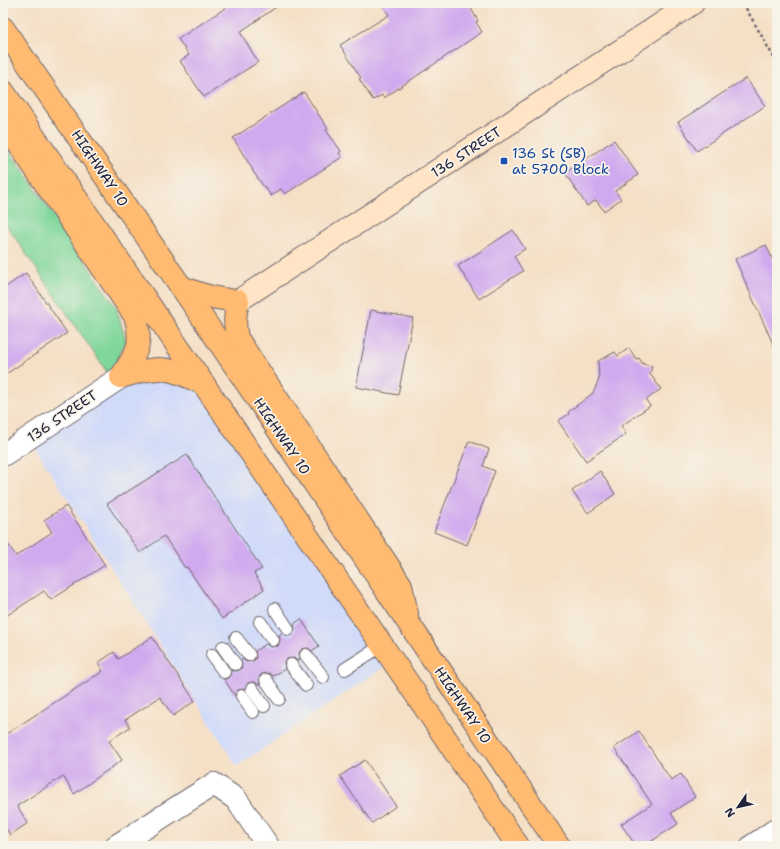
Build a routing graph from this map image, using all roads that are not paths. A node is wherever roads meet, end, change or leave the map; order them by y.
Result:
1 (693, 3) edge
2 (3, 28) edge
3 (3, 91) edge
4 (3, 121) edge
5 (180, 286) junction
6 (238, 301) junction
7 (121, 377) junction
8 (205, 385) junction
9 (3, 455) edge
10 (275, 610) dead end
11 (260, 622) dead end
12 (410, 625) junction
13 (288, 628) dead end
14 (236, 638) dead end
15 (273, 640) dead end
16 (383, 646) junction
17 (223, 647) dead end
18 (212, 655) dead end
19 (249, 655) dead end
20 (306, 655) dead end
21 (235, 664) dead end
22 (291, 665) dead end
23 (345, 669) dead end
24 (224, 672) dead end
25 (323, 677) dead end
26 (266, 680) dead end
27 (306, 685) dead end
28 (247, 693) dead end
29 (279, 699) dead end
30 (258, 709) dead end
31 (777, 829) edge
32 (116, 846) edge
33 (268, 846) edge
34 (518, 846) edge
35 (559, 846) edge
36 (752, 846) edge

1 - 6 street, 136 STREET
2 - 5 highway, HIGHWAY 10
3 - 8 highway
4 - 7 highway
5 - 6 highway
5 - 12 highway, HIGHWAY 10
6 - 12 highway
7 - 8 highway
7 - 9 street, 136 STREET
8 - 16 highway
10 - 13 lane
11 - 15 lane
12 - 35 highway, HIGHWAY 10
14 - 19 lane
16 - 23 lane
16 - 34 highway
17 - 21 lane
18 - 24 lane
20 - 25 lane
22 - 27 lane
26 - 29 lane
28 - 30 lane
31 - 36 street
32 - 33 street

